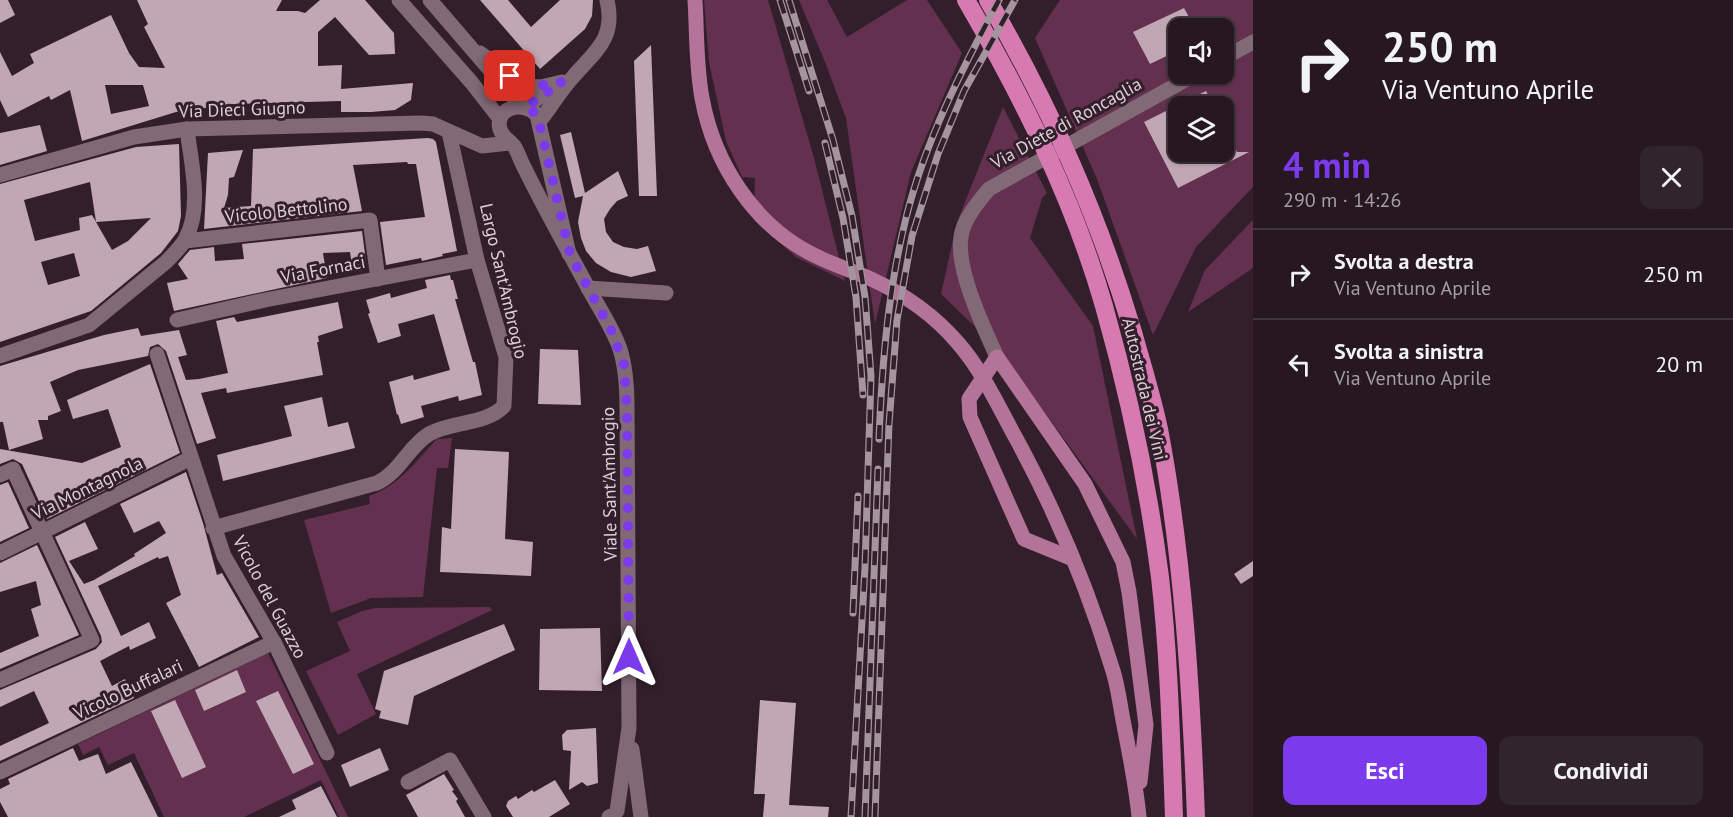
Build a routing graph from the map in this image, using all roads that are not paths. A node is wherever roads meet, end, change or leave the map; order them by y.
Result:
1 (399, 0) edge
2 (430, 0) edge
3 (607, 0) edge
4 (695, 0) edge
5 (966, 0) edge
6 (988, 0) edge
7 (1253, 42) edge
8 (468, 45) junction
9 (1234, 52) edge
10 (567, 79) junction
11 (1178, 84) edge
12 (523, 106) junction
13 (499, 123) junction
14 (539, 125) junction
15 (187, 129) junction
16 (449, 132) junction
17 (511, 144) junction
18 (486, 146) junction
19 (0, 175) edge
20 (184, 241) junction
21 (570, 254) junction
22 (477, 260) junction
23 (378, 279) junction
24 (588, 288) junction
25 (666, 293) dead end
26 (177, 320) dead end
27 (157, 354) dead end
28 (0, 356) edge
29 (997, 357) junction
30 (191, 458) junction
31 (0, 475) edge
32 (213, 528) junction
33 (40, 532) junction
34 (0, 553) edge
35 (1073, 559) junction
36 (274, 642) junction
37 (0, 680) edge
38 (629, 728) junction
39 (327, 753) dead end
40 (0, 772) edge
41 (408, 782) dead end
42 (1137, 800) junction
43 (612, 815) edge
44 (484, 817) edge
45 (641, 817) edge
46 (1139, 817) edge
47 (1174, 817) edge
48 (1196, 817) edge

1 - 13 street, Viale Sant'Ambrogio
2 - 8 street, Viale Sant'Ambrogio
3 - 10 street
4 - 35 main road
5 - 47 highway, Autostrada dei Vini
6 - 48 highway, Autostrada dei Vini
7 - 9 street
8 - 10 street
8 - 12 street, Viale Sant'Ambrogio
10 - 12 street
10 - 14 street
11 - 29 street, Via Diete di Roncaglia
12 - 13 street
12 - 14 street, Viale Sant'Ambrogio
13 - 17 street, Viale Sant'Ambrogio
13 - 18 street
14 - 17 street
14 - 21 street, Viale Sant'Ambrogio
15 - 16 street, Via Dieci Giugno
15 - 19 street, Via Dieci Giugno
15 - 20 street
16 - 18 street, Via Dieci Giugno
16 - 22 street, Largo Sant'Ambrogio
17 - 18 street, Via Dieci Giugno
17 - 21 street, Viale Sant'Ambrogio
20 - 23 street, Vicolo Bettolino
20 - 28 street
21 - 24 street, Viale Sant'Ambrogio
22 - 23 street, Via Fornaci
22 - 32 street, Largo Sant'Ambrogio
23 - 26 street, Via Fornaci
24 - 25 street
24 - 38 street, Viale Sant'Ambrogio
27 - 30 street, Vicolo del Guazzo
29 - 35 main road
29 - 42 main road
30 - 32 street, Vicolo del Guazzo
30 - 33 street, Via Montagnola
31 - 33 street
32 - 36 street, Vicolo del Guazzo
33 - 34 street, Via Montagnola
33 - 37 street
35 - 42 main road
36 - 39 street, Vicolo del Guazzo
36 - 40 street, Vicolo Buffalari
38 - 43 street, Viale Sant'Ambrogio
38 - 45 street, Viale Sant'Ambrogio
41 - 44 street
42 - 46 main road
43 - 45 street, Viale Sant'Ambrogio

